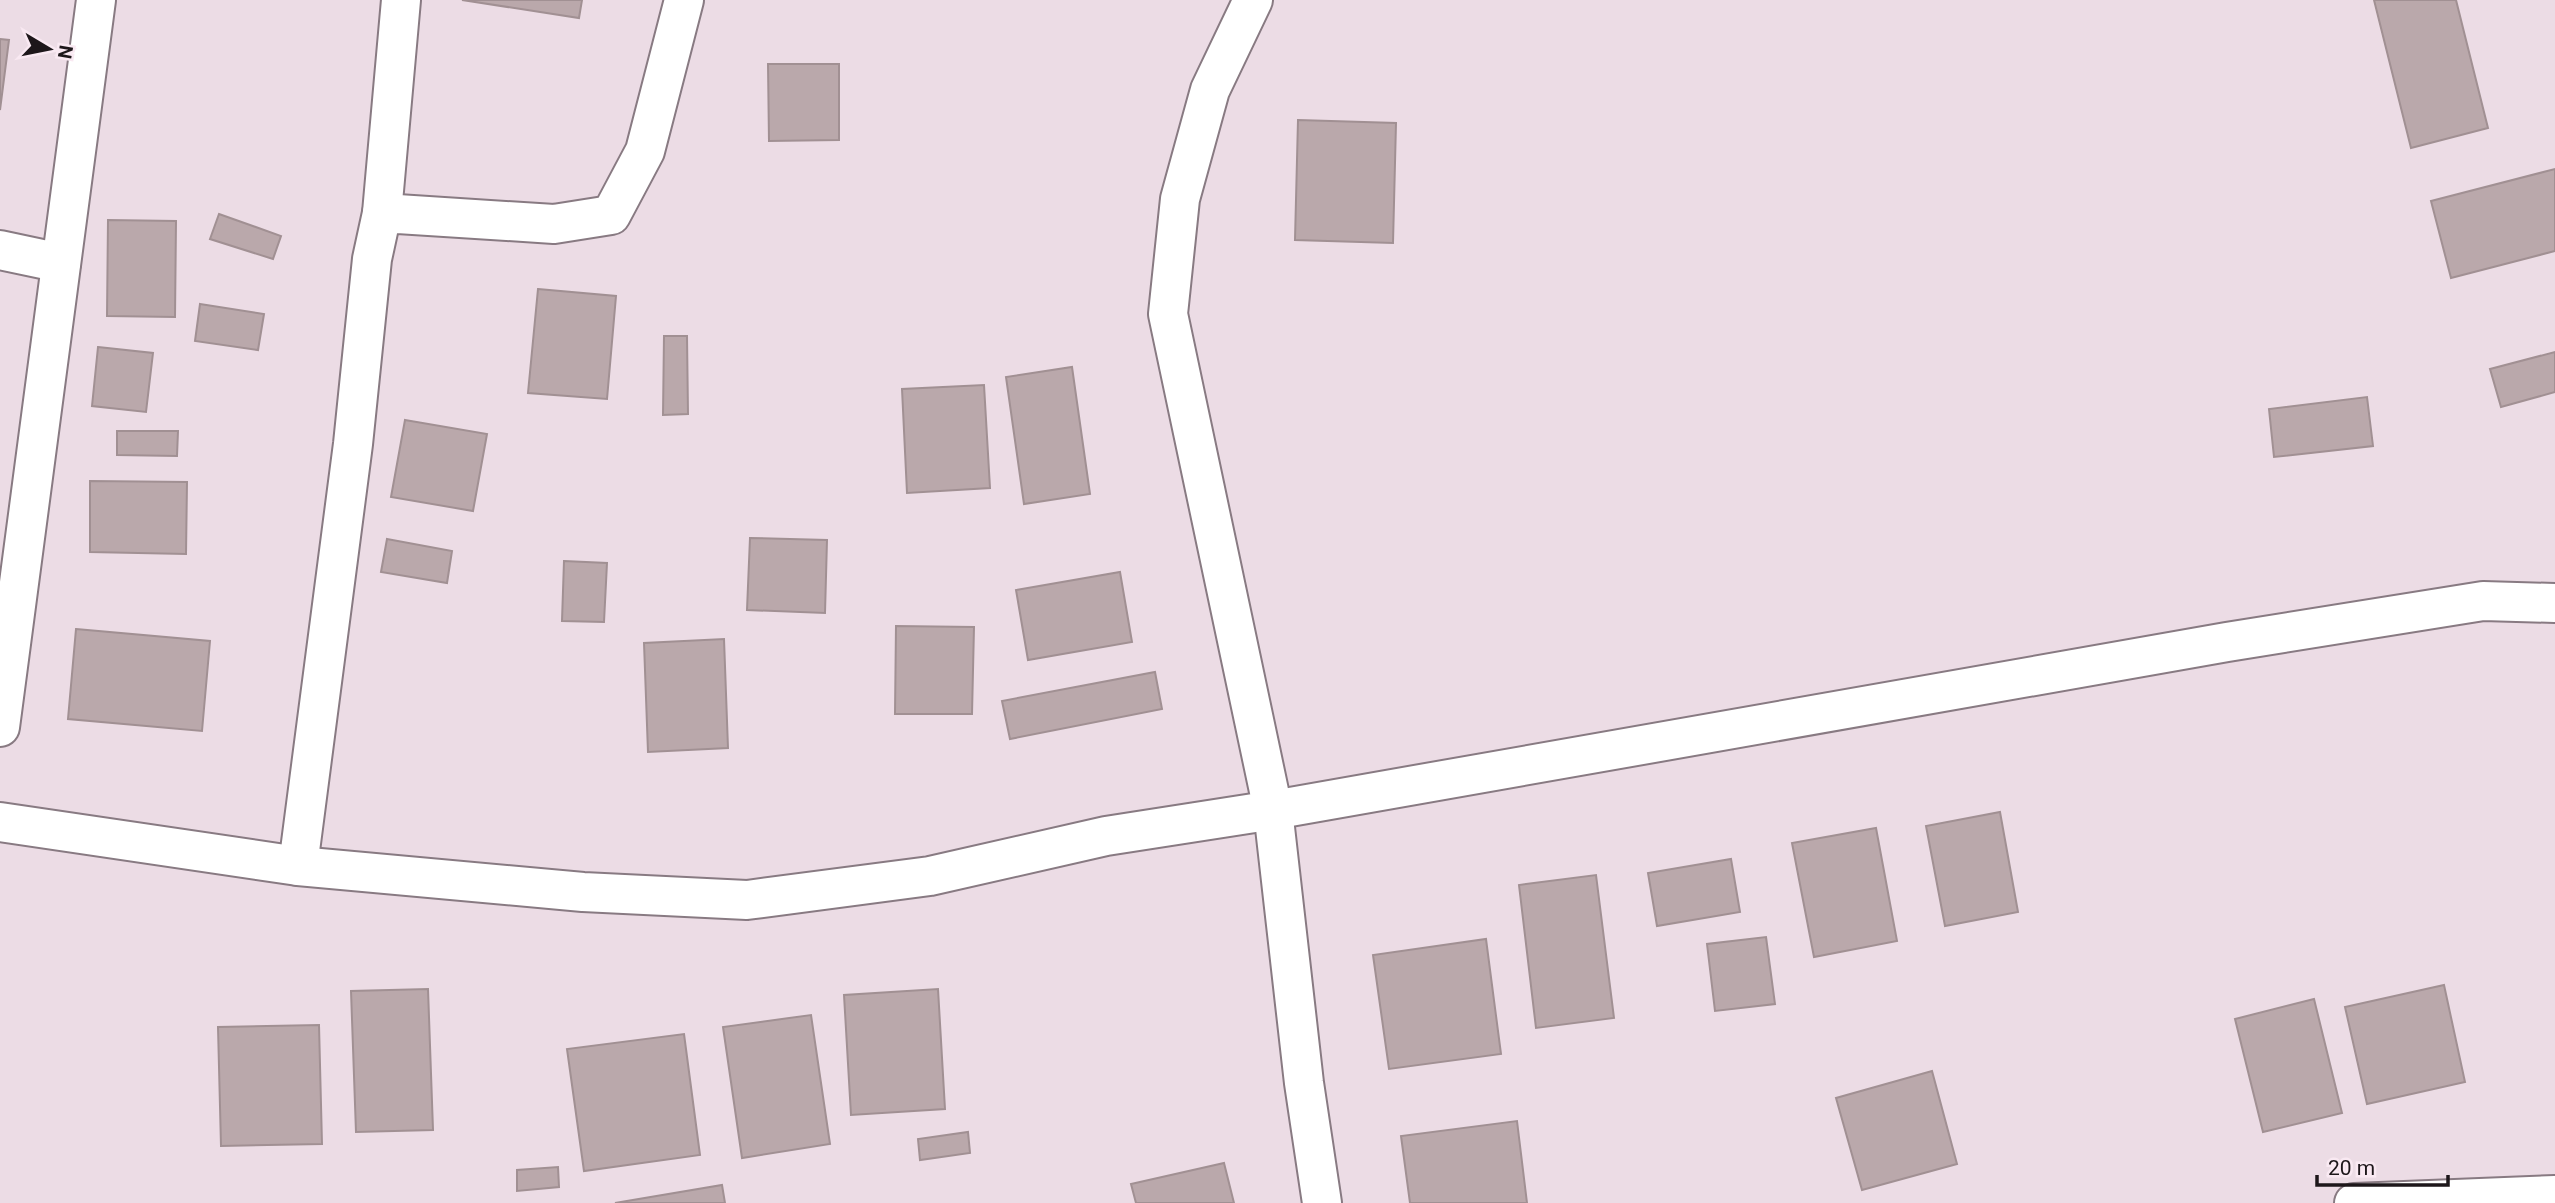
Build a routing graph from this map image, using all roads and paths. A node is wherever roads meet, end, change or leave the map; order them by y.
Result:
1 (96, 0) edge
2 (401, 0) edge
3 (684, 0) edge
4 (1253, 0) edge
5 (382, 213) junction
6 (0, 250) edge
7 (61, 263) junction
8 (2555, 603) edge
9 (0, 727) edge
10 (1273, 810) junction
11 (0, 822) edge
12 (298, 866) junction
13 (2555, 1195) edge
14 (1322, 1203) edge
15 (2354, 1203) edge

1 - 7 street
2 - 5 street
3 - 5 street
4 - 10 street
5 - 12 street
6 - 7 street
7 - 9 street
8 - 10 street
10 - 12 street
10 - 14 street
11 - 12 street
13 - 15 street

